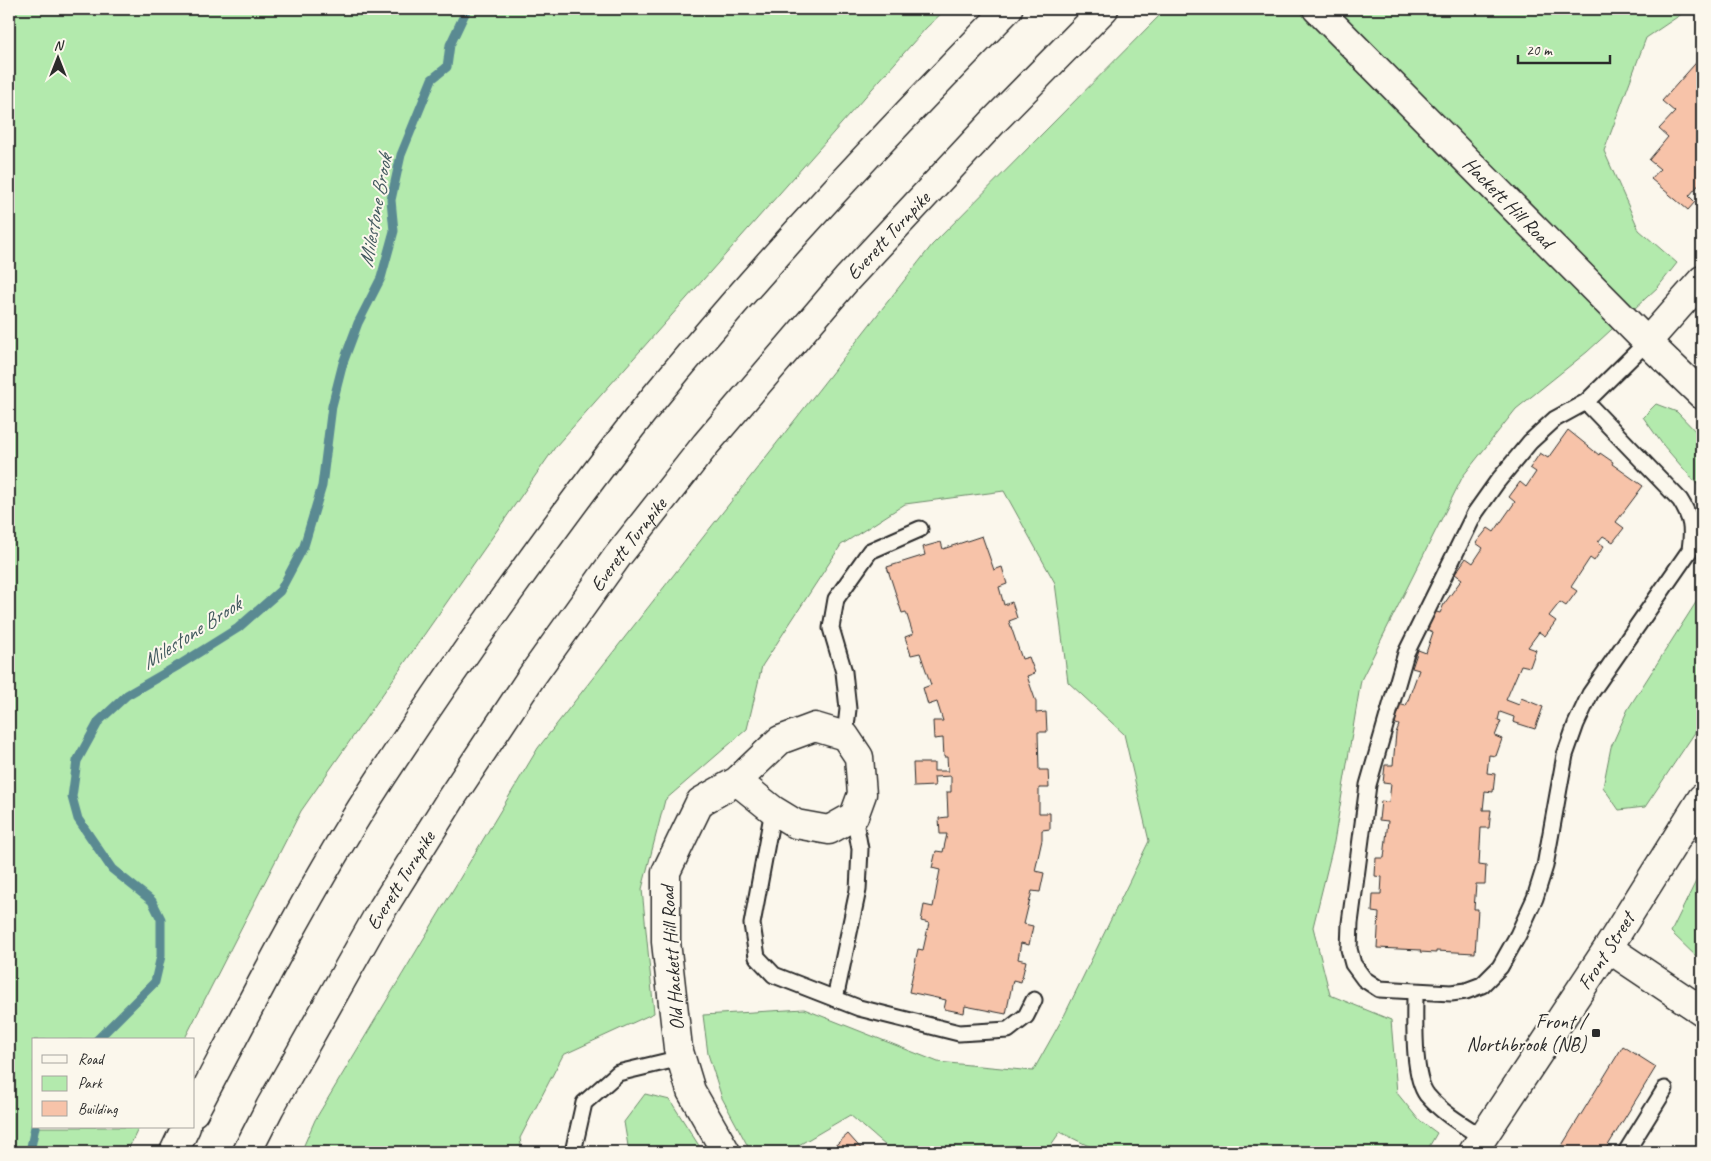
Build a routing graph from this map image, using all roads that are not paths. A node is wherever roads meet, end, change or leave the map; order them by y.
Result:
1 (1008, 9) edge
2 (1104, 9) edge
3 (1317, 9) edge
4 (1702, 280) edge
5 (1647, 342) junction
6 (1702, 395) edge
7 (1586, 402) junction
8 (920, 528) dead end
9 (845, 736) junction
10 (737, 781) junction
11 (1702, 798) edge
12 (772, 810) junction
13 (854, 816) junction
14 (1608, 948) junction
15 (1415, 992) junction
16 (835, 998) junction
17 (1034, 1000) dead end
18 (1702, 1011) edge
19 (681, 1058) junction
20 (1665, 1090) dead end
21 (195, 1110) edge
22 (186, 1128) edge
23 (1478, 1145) edge
24 (174, 1152) edge
25 (247, 1152) edge
26 (573, 1152) edge
27 (726, 1152) edge
28 (1626, 1152) edge

1 - 21 main road
2 - 25 main road, Everett Turnpike
3 - 5 main road, Hackett Hill Road
4 - 5 main road
5 - 6 main road, Hackett Hill Road
5 - 7 lane
7 - 15 lane
7 - 15 lane
8 - 9 lane
9 - 10 main road, Old Hackett Hill Road
9 - 13 main road
10 - 12 main road
10 - 19 main road, Old Hackett Hill Road
11 - 14 main road, Front Street
12 - 13 main road
12 - 16 lane
13 - 16 lane
14 - 18 main road
14 - 23 main road, Front Street
15 - 23 lane
16 - 17 lane
19 - 26 lane
19 - 27 main road, Old Hackett Hill Road
20 - 28 lane
22 - 24 main road

